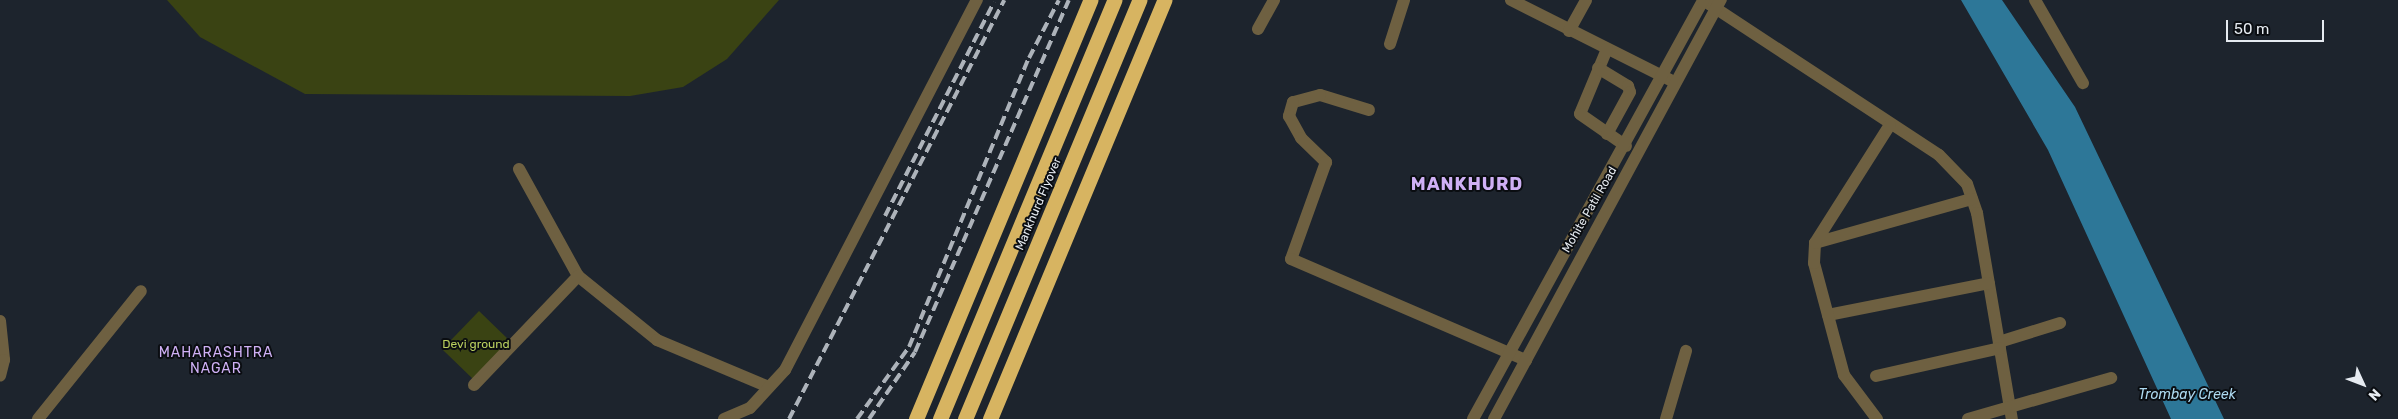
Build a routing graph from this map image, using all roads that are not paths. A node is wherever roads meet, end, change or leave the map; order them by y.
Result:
1 (977, 0) edge
2 (1090, 0) edge
3 (1114, 0) edge
4 (1140, 0) edge
5 (1164, 0) edge
6 (1274, 0) edge
7 (1404, 0) edge
8 (1511, 0) edge
9 (1586, 0) edge
10 (1703, 0) edge
11 (2035, 0) edge
12 (1719, 4) edge
13 (1258, 30) dead end
14 (1570, 31) junction
15 (1390, 44) dead end
16 (1607, 49) junction
17 (1598, 68) junction
18 (1662, 77) junction
19 (1676, 82) junction
20 (2083, 83) dead end
21 (1369, 110) dead end
22 (1890, 125) junction
23 (1607, 134) junction
24 (1626, 146) junction
25 (1616, 165) junction
26 (518, 169) dead end
27 (1629, 171) junction
28 (1972, 200) junction
29 (1816, 243) junction
30 (578, 276) junction
31 (1553, 276) junction
32 (1989, 283) junction
33 (1567, 284) junction
34 (141, 291) dead end
35 (1828, 315) junction
36 (0, 321) edge
37 (2060, 323) dead end
38 (1999, 345) junction
39 (1686, 351) dead end
40 (1510, 352) junction
41 (1526, 360) junction
42 (0, 376) edge
43 (1876, 376) dead end
44 (2111, 378) dead end
45 (474, 385) dead end
46 (769, 387) junction
47 (2011, 413) edge
48 (38, 419) edge
49 (724, 419) edge
50 (916, 419) edge
51 (940, 419) edge
52 (966, 419) edge
53 (990, 419) edge
54 (1473, 419) edge
55 (1494, 419) edge
56 (1666, 419) edge
57 (1877, 419) edge
58 (1968, 419) edge

1 - 46 street
2 - 50 highway
3 - 51 highway, Mankhurd Flyover
4 - 52 highway, Mankhurd Flyover
5 - 53 highway
6 - 13 street
7 - 15 street
8 - 14 street
9 - 14 street
10 - 12 street
10 - 18 street, Mohite Patil Road
11 - 20 street
12 - 19 street
12 - 22 street
14 - 16 street
16 - 17 street
16 - 18 street
17 - 23 street
17 - 23 street
18 - 19 street
18 - 24 street, Mohite Patil Road
19 - 27 street
21 - 40 street
22 - 28 street
22 - 29 street
23 - 24 street
24 - 25 street, Mohite Patil Road
25 - 27 street
25 - 31 street, Mohite Patil Road
26 - 30 street
27 - 33 street
28 - 29 street
28 - 32 street
29 - 35 street
30 - 45 street
30 - 46 street
31 - 33 street
31 - 40 street, Mohite Patil Road
32 - 35 street
32 - 38 street
33 - 41 street
34 - 48 street
35 - 57 street
36 - 42 street
37 - 38 street
38 - 43 street
38 - 47 street
39 - 56 street
40 - 41 street
40 - 54 street, Mohite Patil Road
41 - 55 street
44 - 47 street
46 - 49 street
47 - 58 street

